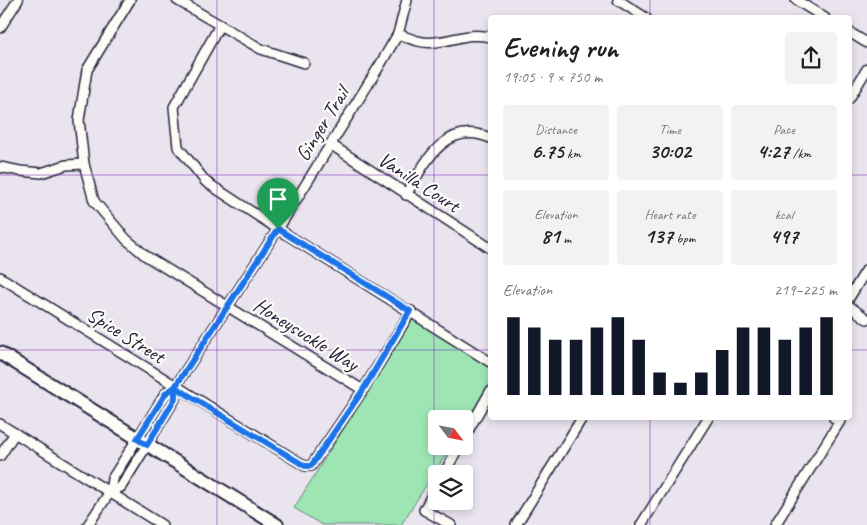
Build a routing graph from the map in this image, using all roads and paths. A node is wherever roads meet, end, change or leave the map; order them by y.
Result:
1 (18, 0) edge
2 (130, 0) edge
3 (177, 0) edge
4 (407, 0) edge
5 (618, 0) edge
6 (796, 0) edge
7 (641, 15) edge
8 (820, 15) edge
9 (220, 25) junction
10 (0, 28) edge
11 (398, 34) junction
12 (852, 34) edge
13 (488, 36) edge
14 (867, 43) edge
15 (304, 63) dead end
16 (867, 69) edge
17 (852, 94) edge
18 (488, 137) edge
19 (330, 144) junction
20 (84, 164) junction
21 (0, 167) edge
22 (406, 194) junction
23 (278, 229) junction
24 (488, 247) edge
25 (867, 269) edge
26 (0, 277) edge
27 (852, 293) edge
28 (227, 306) junction
29 (852, 308) edge
30 (410, 311) junction
31 (867, 319) edge
32 (0, 353) edge
33 (488, 361) edge
34 (175, 387) junction
35 (363, 390) junction
36 (488, 396) edge
37 (581, 420) edge
38 (707, 420) edge
39 (836, 420) edge
40 (473, 422) edge
41 (0, 424) edge
42 (14, 433) junction
43 (142, 442) junction
44 (0, 456) edge
45 (110, 492) junction
46 (428, 502) edge
47 (88, 525) edge
48 (162, 525) edge
49 (277, 525) edge
50 (451, 525) edge
51 (516, 525) edge
52 (642, 525) edge
53 (774, 525) edge

1 - 10 street
2 - 20 street, Honeysuckle Way
3 - 9 street
4 - 11 street, Ginger Trail
5 - 7 street
6 - 8 street
9 - 15 street
9 - 23 street
11 - 13 street
11 - 19 street, Ginger Trail
12 - 14 street
16 - 17 street
18 - 22 street
19 - 22 street, Vanilla Court
19 - 23 street, Ginger Trail
20 - 21 street
20 - 28 street, Honeysuckle Way
22 - 24 street, Vanilla Court
23 - 28 street, Ginger Trail
23 - 30 street
25 - 27 street
26 - 34 street, Spice Street
28 - 34 street, Ginger Trail
28 - 35 street, Honeysuckle Way
29 - 31 street
30 - 33 street
30 - 35 street
32 - 43 street
34 - 35 street, Spice Street
34 - 43 street, Ginger Trail
36 - 40 street
37 - 51 street
38 - 52 street
39 - 53 street
41 - 42 street
42 - 44 street
42 - 45 street
43 - 45 street, Ginger Trail
43 - 49 street
45 - 47 street, Ginger Trail
45 - 48 street
46 - 50 street

